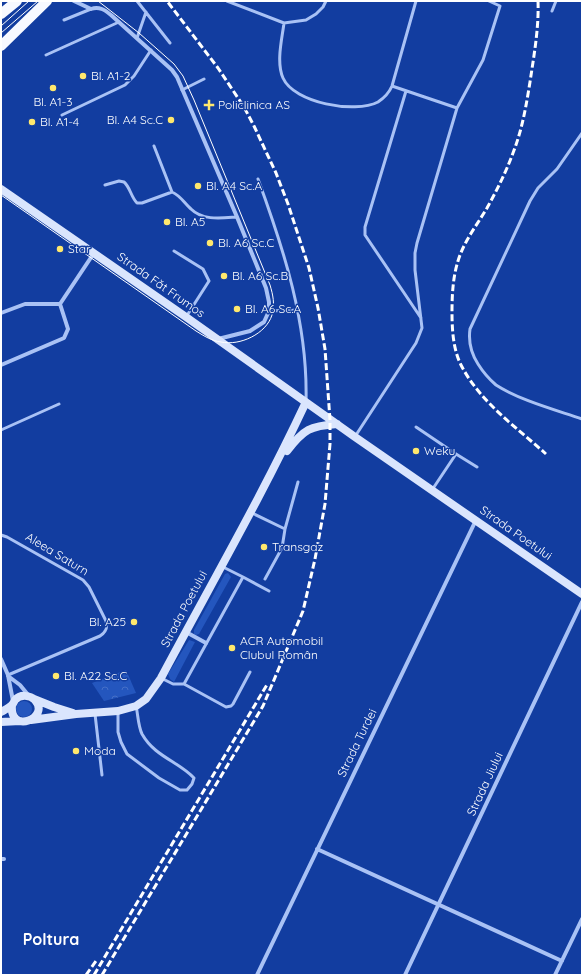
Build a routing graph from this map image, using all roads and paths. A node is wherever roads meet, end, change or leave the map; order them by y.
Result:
1 (17, 1) edge
2 (48, 1) edge
3 (74, 1) edge
4 (137, 1) edge
5 (227, 1) edge
6 (242, 1) edge
7 (326, 1) edge
8 (416, 1) edge
9 (489, 1) edge
10 (556, 1) edge
11 (240, 6) junction
12 (91, 9) junction
13 (552, 11) dead end
14 (146, 12) junction
15 (1, 14) edge
16 (64, 20) dead end
17 (119, 22) junction
18 (284, 23) junction
19 (137, 38) junction
20 (170, 43) dead end
21 (1, 46) edge
22 (151, 50) junction
23 (46, 55) dead end
24 (204, 79) dead end
25 (392, 86) junction
26 (182, 90) junction
27 (406, 91) junction
28 (457, 108) junction
29 (62, 115) dead end
30 (582, 133) edge
31 (154, 146) dead end
32 (258, 180) dead end
33 (105, 185) dead end
34 (1, 189) edge
35 (172, 192) junction
36 (237, 217) junction
37 (174, 251) dead end
38 (94, 253) junction
39 (60, 304) junction
40 (297, 310) junction
41 (269, 311) junction
42 (1, 313) edge
43 (186, 317) junction
44 (422, 320) junction
45 (217, 339) junction
46 (1, 365) edge
47 (306, 402) junction
48 (59, 404) dead end
49 (582, 419) edge
50 (337, 424) junction
51 (416, 427) dead end
52 (1, 430) edge
53 (355, 437) junction
54 (456, 454) junction
55 (276, 464) junction
56 (477, 468) dead end
57 (298, 482) dead end
58 (432, 490) junction
59 (251, 512) junction
60 (476, 520) junction
61 (285, 529) junction
62 (1, 535) edge
63 (221, 566) junction
64 (243, 577) junction
65 (265, 579) dead end
66 (269, 591) dead end
67 (582, 594) edge
68 (582, 602) edge
69 (185, 632) junction
70 (206, 643) junction
71 (1, 660) edge
72 (250, 672) dead end
73 (8, 675) junction
74 (161, 678) junction
75 (184, 684) junction
76 (32, 698) junction
77 (13, 704) junction
78 (136, 706) junction
79 (118, 711) junction
80 (1, 712) edge
81 (94, 712) junction
82 (76, 714) junction
83 (31, 720) junction
84 (20, 721) junction
85 (1, 722) edge
86 (102, 775) dead end
87 (317, 849) junction
88 (439, 904) junction
89 (582, 919) edge
90 (562, 961) junction
91 (257, 975) edge
92 (405, 975) edge
93 (555, 975) edge

1 - 15 main road
2 - 21 main road
3 - 12 street
4 - 14 lane
5 - 11 lane
6 - 11 lane
7 - 18 lane
8 - 25 lane
9 - 28 lane
10 - 13 lane
11 - 18 lane
12 - 16 lane
12 - 17 street
14 - 19 lane
14 - 20 lane
17 - 19 street
17 - 23 lane
18 - 25 lane
19 - 22 street
22 - 26 street
22 - 29 lane
24 - 26 lane
25 - 27 lane
26 - 36 street
27 - 28 lane
27 - 44 lane
28 - 44 lane
30 - 49 lane
31 - 35 lane
32 - 40 lane
33 - 35 lane
34 - 38 main road, Strada Făt Frumos
35 - 36 lane
36 - 41 street
37 - 43 lane
38 - 39 street
38 - 43 main road, Strada Făt Frumos
39 - 42 street
39 - 46 street
40 - 41 lane
40 - 47 lane
41 - 45 street
43 - 45 main road, Strada Făt Frumos
44 - 53 lane
45 - 47 main road, Strada Făt Frumos
47 - 50 main road, Strada Poetului
47 - 55 main road, Strada Poetului
48 - 52 lane
50 - 53 main road, Strada Poetului
50 - 55 main road, Strada Poetului
51 - 54 lane
53 - 58 main road, Strada Poetului
54 - 56 lane
54 - 58 lane
55 - 59 main road, Strada Poetului
57 - 61 lane
58 - 60 main road, Strada Poetului
59 - 61 lane
59 - 63 main road, Strada Poetului
60 - 67 main road, Strada Poetului
60 - 87 street, Strada Turdei
61 - 65 lane
62 - 73 lane, Aleea Saturn
63 - 64 lane
63 - 69 main road, Strada Poetului
64 - 66 lane
64 - 70 lane
68 - 88 street, Strada Jiului
69 - 70 street
69 - 74 main road, Strada Poetului
70 - 75 lane
71 - 73 street
72 - 75 lane
73 - 76 street
73 - 77 street
74 - 75 lane
74 - 78 main road, Strada Poetului
76 - 77 main road
76 - 82 main road, Strada Poetului
76 - 83 main road
77 - 80 main road
77 - 84 main road
78 - 79 main road, Strada Poetului
78 - 79 lane
79 - 81 main road, Strada Poetului
81 - 82 main road, Strada Poetului
81 - 86 lane
82 - 83 main road, Strada Poetului
83 - 84 main road, Strada Poetului
84 - 85 main road, Strada Poetului
87 - 88 street
87 - 91 street, Strada Turdei
88 - 90 street
88 - 92 street, Strada Jiului
89 - 90 street
90 - 93 street

